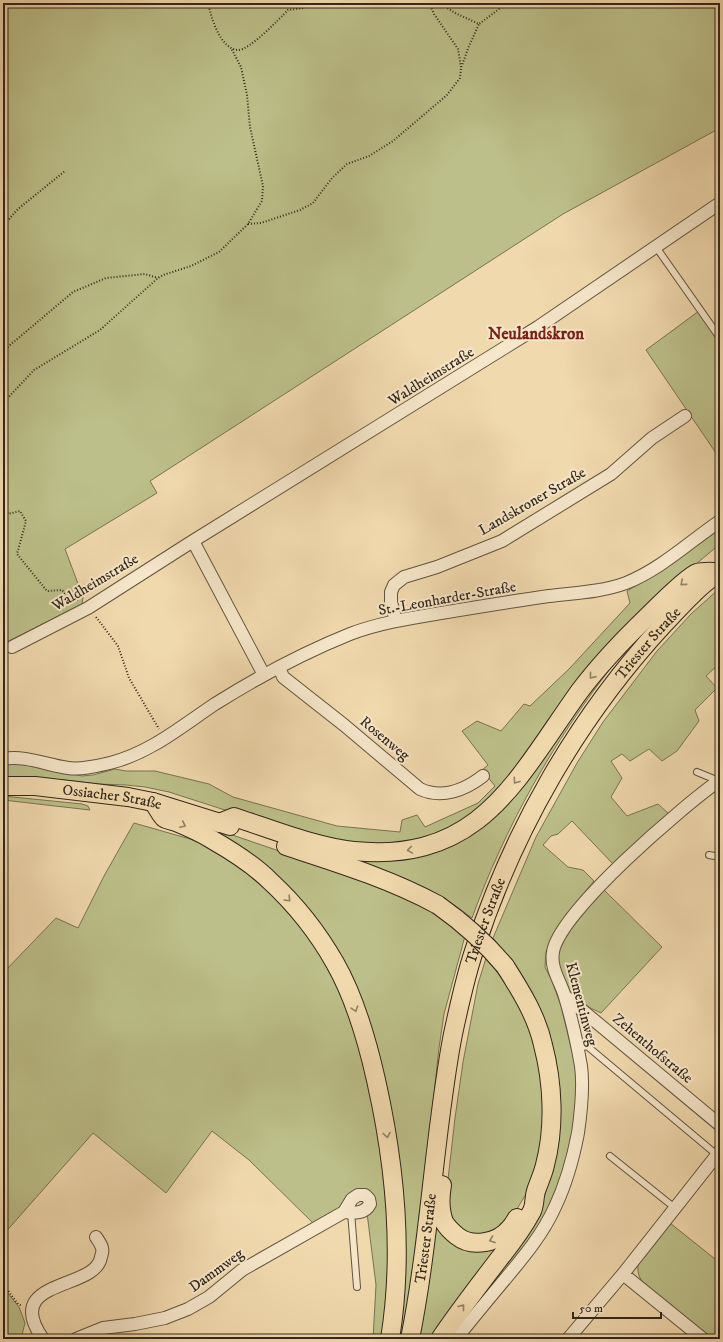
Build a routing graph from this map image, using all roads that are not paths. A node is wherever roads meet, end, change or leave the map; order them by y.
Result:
1 (720, 203) edge
2 (656, 247) junction
3 (720, 338) edge
4 (684, 416) dead end
5 (720, 521) edge
6 (193, 541) junction
7 (719, 572) edge
8 (396, 621) junction
9 (12, 647) dead end
10 (278, 668) junction
11 (264, 675) junction
12 (3, 759) edge
13 (697, 772) dead end
14 (483, 776) dead end
15 (719, 780) edge
16 (3, 786) edge
17 (153, 802) junction
18 (219, 823) junction
19 (709, 855) dead end
20 (720, 857) edge
21 (565, 996) junction
22 (578, 1048) junction
23 (444, 1094) junction
24 (720, 1125) edge
25 (718, 1153) edge
26 (610, 1156) dead end
27 (536, 1191) junction
28 (675, 1208) junction
29 (347, 1212) joint
30 (96, 1237) dead end
31 (623, 1274) junction
32 (357, 1287) dead end
33 (44, 1339) edge
34 (76, 1339) edge
35 (390, 1339) edge
36 (410, 1339) edge
37 (440, 1339) edge
38 (456, 1339) edge
39 (568, 1339) edge
40 (703, 1339) edge

1 - 2 street, Waldheimstraße
2 - 3 lane
2 - 6 street, Waldheimstraße
4 - 8 street, Landskroner Straße
5 - 8 street, St.-Leonharder-Straße
6 - 9 street, Waldheimstraße
6 - 11 street
7 -> 18 main road
7 - 23 main road, Triester Straße
8 - 10 street, St.-Leonharder-Straße
10 - 11 street, St.-Leonharder-Straße
10 - 14 street, Rosenweg
11 - 12 street, St.-Leonharder-Straße
13 - 15 lane, Klementinweg
15 - 21 street, Klementinweg
16 - 17 main road, Ossiacher Straße
17 - 18 main road, Ossiacher Straße
17 -> 35 main road
18 - 27 main road, Ossiacher Straße, bridge
19 - 20 lane
21 - 22 street, Klementinweg
21 - 24 street, Zehenthofstraße
22 - 25 lane
22 - 38 street, Klementinweg
27 -> 23 main road
23 - 36 main road, Triester Straße
25 - 28 street
26 - 28 lane
37 -> 27 main road
28 - 31 street
29 - 32 lane
29 - 34 street, Dammweg
30 - 33 street
31 - 39 street
31 - 40 street

